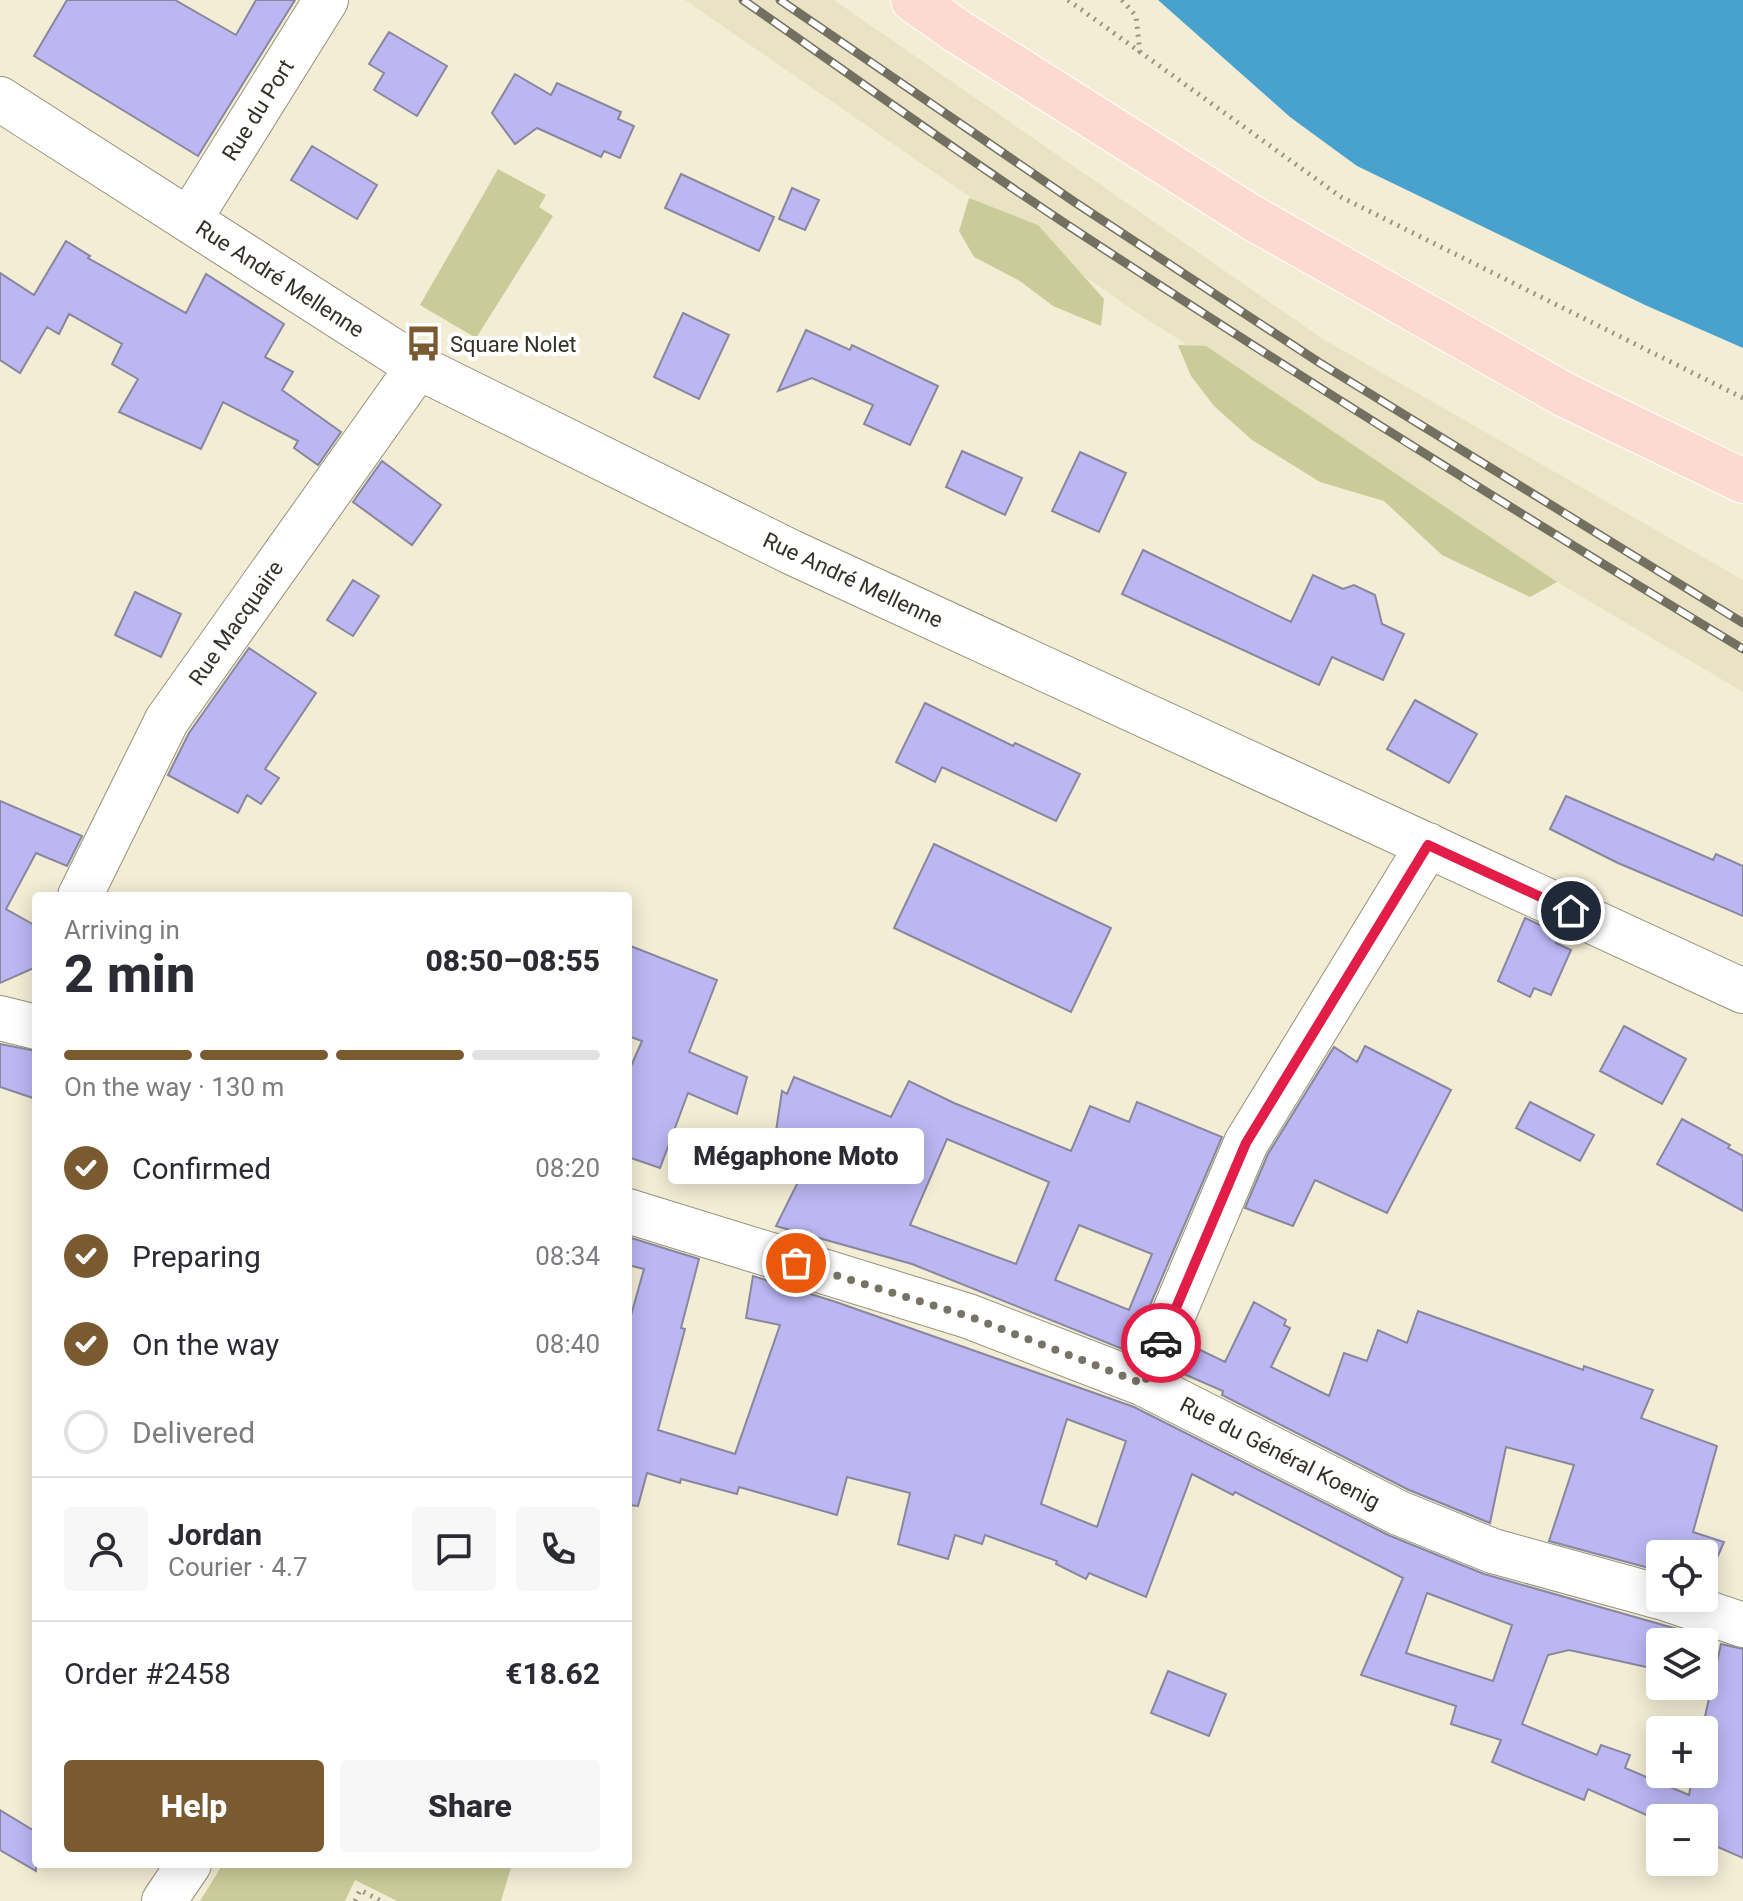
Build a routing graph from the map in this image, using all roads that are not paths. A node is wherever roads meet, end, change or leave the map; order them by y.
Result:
1 (326, 0) edge
2 (913, 0) edge
3 (0, 99) edge
4 (189, 220) junction
5 (418, 367) junction
6 (1743, 481) edge
7 (1428, 845) junction
8 (82, 892) edge
9 (1743, 991) edge
10 (632, 1212) edge
11 (1144, 1384) junction
12 (1646, 1594) edge
13 (1704, 1612) edge
14 (1743, 1625) edge
15 (186, 1868) edge
16 (164, 1901) edge

1 - 4 street, Rue du Port
2 - 6 main road
3 - 4 street, Rue André Mellenne
4 - 5 street, Rue André Mellenne
5 - 7 street, Rue André Mellenne
5 - 8 street, Rue Macquaire
7 - 9 street, Rue André Mellenne
7 - 11 street
10 - 11 street, Rue du Général Koenig
11 - 12 street, Rue du Général Koenig
13 - 14 street, Rue du Général Koenig
15 - 16 street

